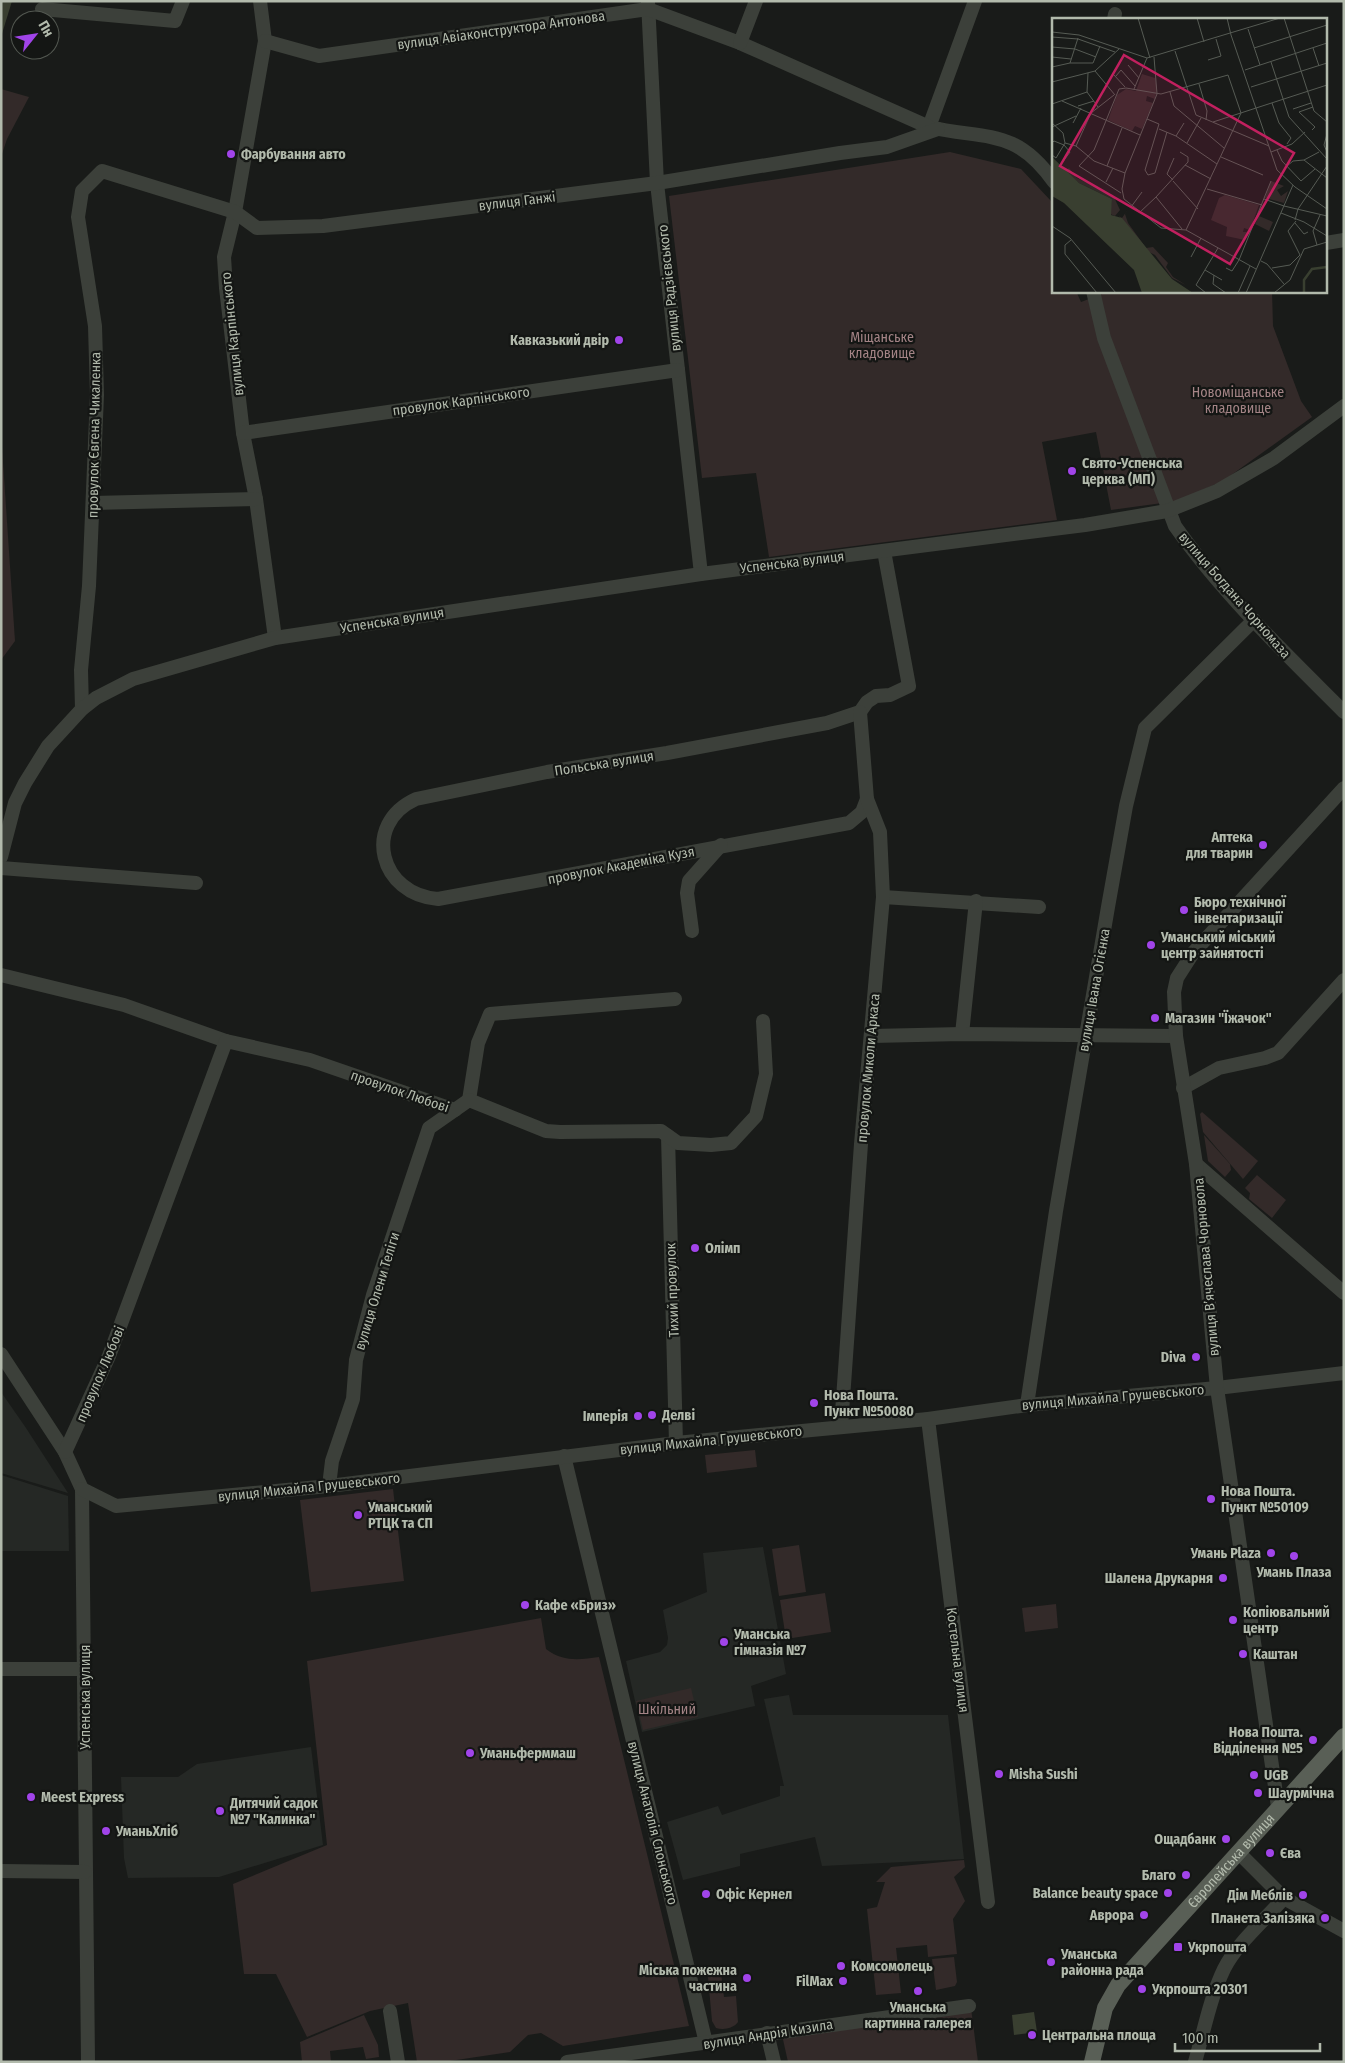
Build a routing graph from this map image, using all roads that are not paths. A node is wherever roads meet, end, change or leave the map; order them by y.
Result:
1 (183, 1) edge
2 (260, 1) edge
3 (756, 1) edge
4 (975, 1) edge
5 (648, 5) edge
6 (42, 9) dead end
7 (265, 41) junction
8 (740, 43) junction
9 (934, 128) junction
10 (1052, 179) edge
11 (657, 183) junction
12 (235, 212) junction
13 (257, 228) junction
14 (1344, 240) edge
15 (227, 243) junction
16 (1328, 243) edge
17 (1094, 292) edge
18 (678, 370) junction
19 (1344, 406) edge
20 (243, 433) junction
21 (256, 500) junction
22 (92, 504) junction
23 (1167, 511) junction
24 (884, 550) junction
25 (702, 574) junction
26 (1254, 620) junction
27 (275, 638) junction
28 (82, 709) junction
29 (860, 712) junction
30 (1344, 712) edge
31 (1344, 788) edge
32 (867, 799) junction
33 (721, 845) junction
34 (384, 854) joint
35 (1, 856) edge
36 (1, 868) edge
37 (196, 883) dead end
38 (883, 897) junction
39 (976, 901) junction
40 (1039, 907) dead end
41 (692, 931) dead end
42 (1, 975) edge
43 (1344, 980) edge
44 (675, 999) dead end
45 (763, 1021) dead end
46 (962, 1034) junction
47 (1086, 1034) junction
48 (872, 1036) junction
49 (1176, 1036) junction
50 (226, 1041) junction
51 (1183, 1088) junction
52 (469, 1100) junction
53 (455, 1110) junction
54 (668, 1136) junction
55 (1196, 1164) junction
56 (1344, 1293) edge
57 (1, 1354) edge
58 (1344, 1373) edge
59 (1217, 1388) junction
60 (1027, 1405) junction
61 (928, 1419) junction
62 (841, 1427) junction
63 (676, 1443) junction
64 (65, 1452) junction
65 (564, 1456) junction
66 (329, 1486) junction
67 (82, 1489) junction
68 (1, 1669) edge
69 (85, 1669) junction
70 (1344, 1736) edge
71 (1278, 1807) junction
72 (1238, 1852) junction
73 (1, 1871) edge
74 (85, 1872) junction
75 (1284, 1898) junction
76 (988, 1902) dead end
77 (1344, 1931) edge
78 (969, 2006) dead end
79 (390, 2011) dead end
80 (767, 2033) junction
81 (706, 2043) junction
82 (88, 2062) edge
83 (398, 2062) edge
84 (567, 2062) edge
85 (774, 2062) edge
86 (1092, 2062) edge
87 (1195, 2062) edge

1 - 6 street
2 - 7 street, вулиця Карпінського
3 - 8 street
4 - 9 street
5 - 7 street, вулиця Авіаконструктора Антонова
5 - 8 street, вулиця Авіаконструктора Антонова
5 - 11 street, вулиця Радзієвського
7 - 12 street, вулиця Карпінського
8 - 9 street, вулиця Авіаконструктора Антонова
9 - 10 street
9 - 11 street, вулиця Ганжі
11 - 13 street, вулиця Ганжі
11 - 18 street, вулиця Радзієвського
12 - 13 street
12 - 15 street, вулиця Карпінського
12 - 22 street, провулок Євгена Чикаленка
13 - 15 street
14 - 16 street
15 - 20 street, вулиця Карпінського
17 - 23 street, вулиця Богдана Чорномаза
18 - 20 street, провулок Карпінського
18 - 25 street, вулиця Радзієвського
19 - 23 street, Успенська вулиця
20 - 21 street, вулиця Карпінського
21 - 22 street
21 - 27 street, вулиця Карпінського
22 - 28 street, провулок Євгена Чикаленка
23 - 24 street, Успенська вулиця
23 - 26 street, вулиця Богдана Чорномаза
24 - 25 street, Успенська вулиця
24 - 29 street
25 - 27 street, Успенська вулиця
26 - 30 street, вулиця Богдана Чорномаза
26 - 47 street, вулиця Івана Огієнка
27 - 28 street, Успенська вулиця
28 - 35 street, Успенська вулиця
29 - 32 street, провулок Миколи Аркаса
29 - 34 street, Польська вулиця
31 - 49 street, вулиця В’ячеслава Чорновола
32 - 33 street, провулок Академіка Кузя
32 - 38 street, провулок Миколи Аркаса
33 - 34 street, провулок Академіка Кузя
33 - 41 street
36 - 37 street
38 - 39 street
38 - 48 street, провулок Миколи Аркаса
39 - 40 street
39 - 46 street
42 - 50 street, провулок Любові
43 - 51 street
44 - 52 street
45 - 54 street, провулок Любові
46 - 47 street
46 - 48 street
47 - 49 street
47 - 60 street, вулиця Івана Огієнка
48 - 62 street, провулок Миколи Аркаса
49 - 51 street, вулиця В’ячеслава Чорновола
50 - 53 street, провулок Любові
50 - 64 street, провулок Любові
51 - 55 street, вулиця В’ячеслава Чорновола
52 - 53 street, провулок Любові
52 - 54 street, провулок Любові
53 - 66 street, вулиця Олени Теліги
54 - 63 street, Тихий провулок
55 - 56 street
55 - 59 street, вулиця В’ячеслава Чорновола
57 - 64 street, Успенська вулиця
58 - 59 street, вулиця Михайла Грушевського
59 - 60 street, вулиця Михайла Грушевського
59 - 71 street, вулиця В’ячеслава Чорновола
60 - 61 street, вулиця Михайла Грушевського
61 - 62 street, вулиця Михайла Грушевського
61 - 76 street, Костельна вулиця
62 - 63 street, вулиця Михайла Грушевського
63 - 65 street, вулиця Михайла Грушевського
64 - 67 street, Успенська вулиця
65 - 66 street, вулиця Михайла Грушевського
65 - 81 street, вулиця Анатолія Слонського
66 - 67 street, вулиця Михайла Грушевського
67 - 69 street, Успенська вулиця
68 - 69 street
69 - 74 street, Успенська вулиця
70 - 71 main road, Європейська вулиця
71 - 72 main road, Європейська вулиця
72 - 75 street
72 - 86 main road, Європейська вулиця
73 - 74 street
74 - 82 street, Успенська вулиця
75 - 77 street
75 - 87 street
78 - 80 street, вулиця Андрія Кизила
79 - 83 street
80 - 81 street, вулиця Андрія Кизила
80 - 85 street
81 - 84 street, вулиця Андрія Кизила

